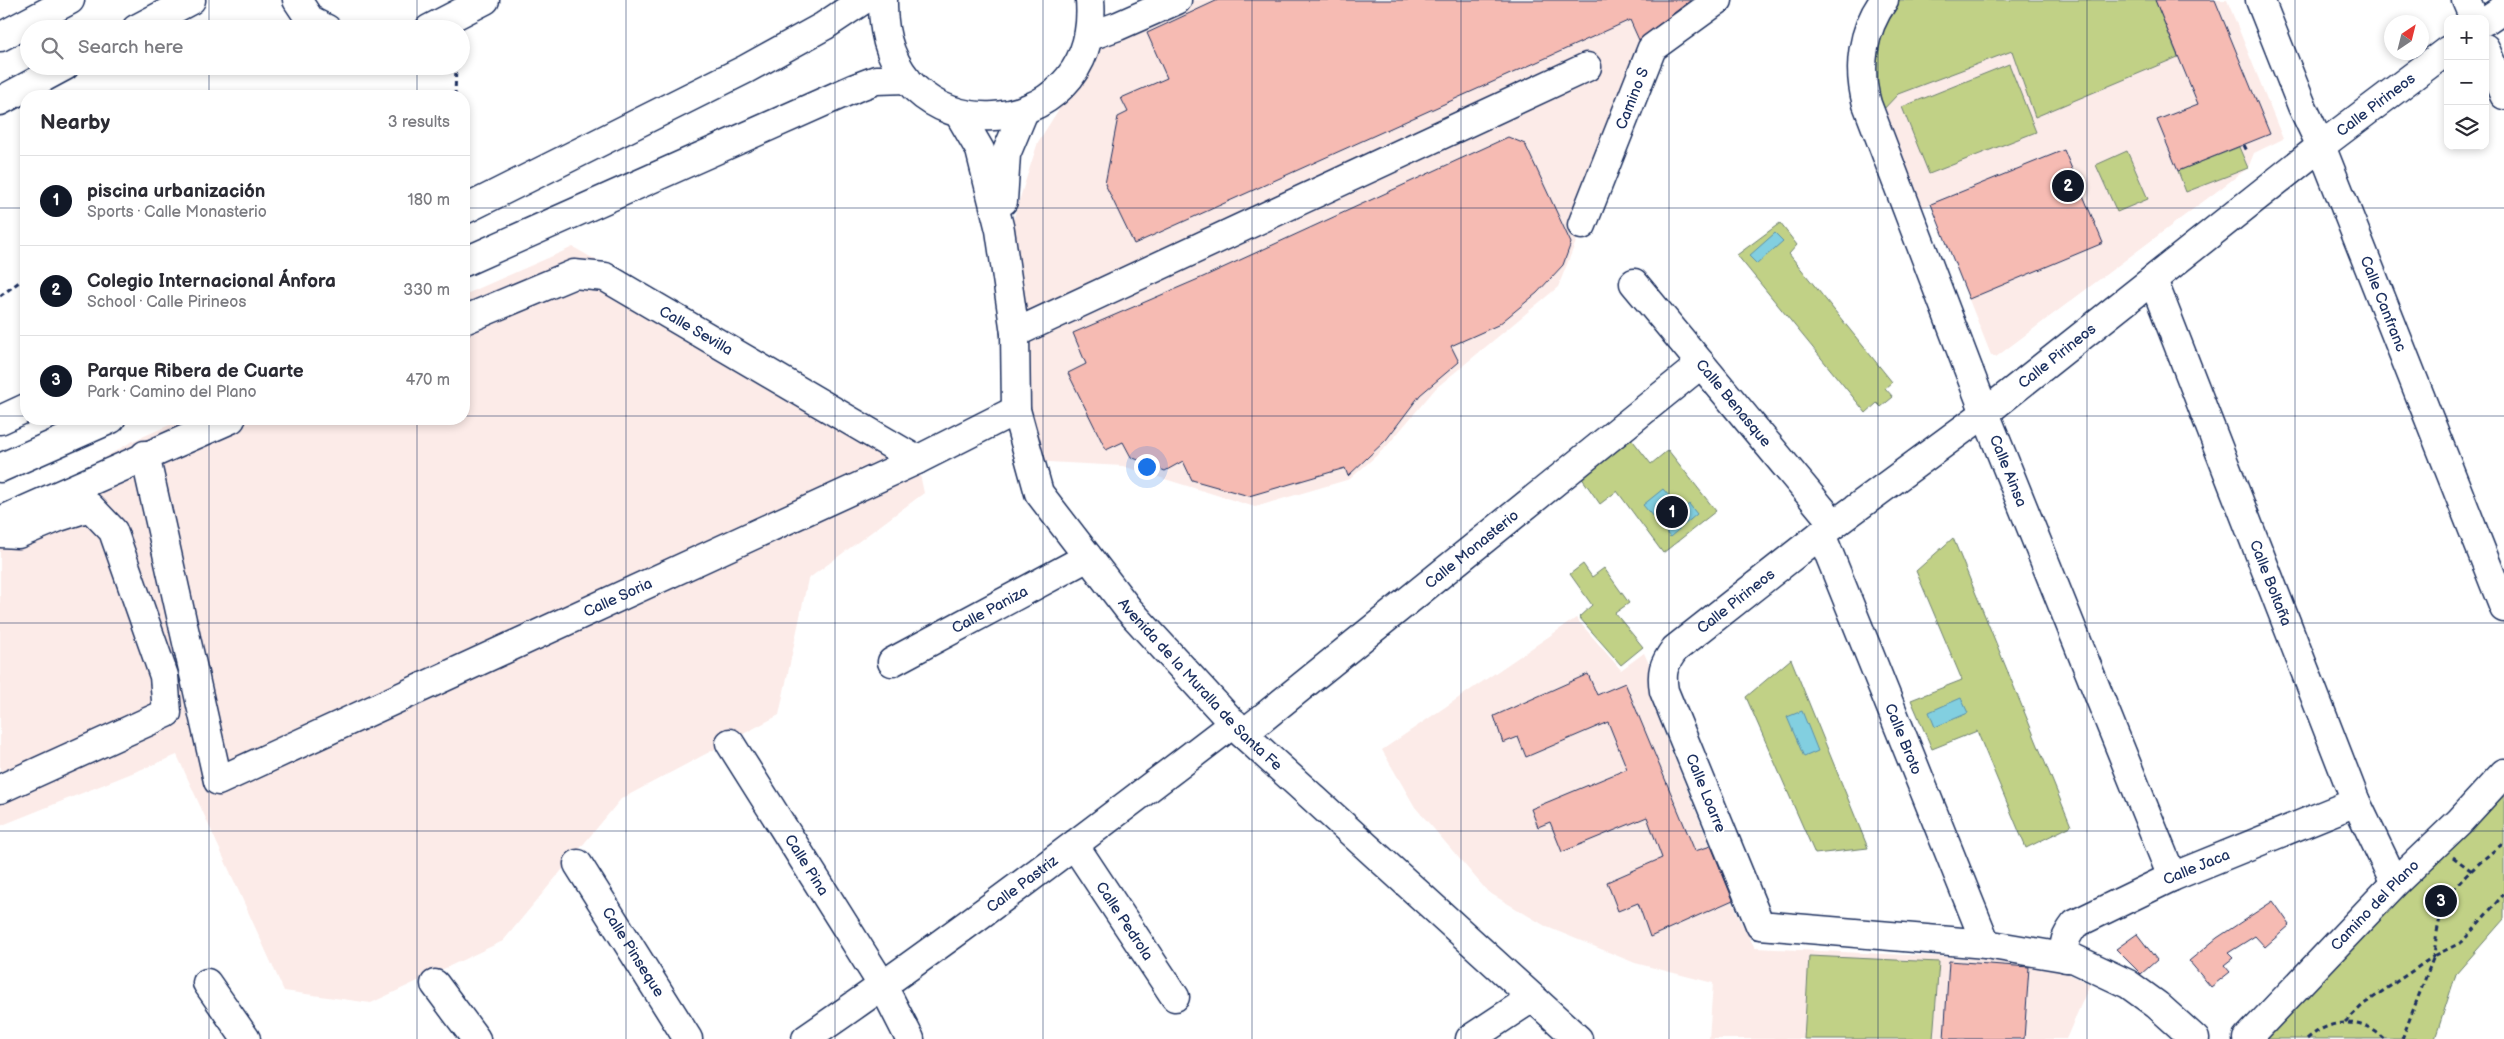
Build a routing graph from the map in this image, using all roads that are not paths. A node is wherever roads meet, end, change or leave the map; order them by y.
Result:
1 (70, 0) edge
2 (191, 0) edge
3 (297, 0) edge
4 (485, 0) edge
5 (863, 0) edge
6 (883, 0) edge
7 (1090, 0) edge
8 (1177, 0) edge
9 (1718, 0) edge
10 (1884, 0) edge
11 (2260, 0) edge
12 (2466, 0) edge
13 (2504, 8) edge
14 (2472, 15) edge
15 (2489, 19) edge
16 (32, 20) edge
17 (153, 20) edge
18 (311, 20) edge
19 (446, 20) edge
20 (20, 26) edge
21 (1090, 36) junction
22 (0, 37) edge
23 (2444, 53) edge
24 (2489, 58) edge
25 (1587, 67) dead end
26 (49, 75) edge
27 (907, 78) junction
28 (20, 90) edge
29 (21, 90) edge
30 (2504, 95) edge
31 (0, 101) edge
32 (1024, 111) junction
33 (959, 114) junction
34 (2321, 146) junction
35 (470, 207) edge
36 (1582, 225) dead end
37 (1000, 230) junction
38 (470, 259) edge
39 (2153, 280) junction
40 (1634, 283) dead end
41 (470, 317) edge
42 (1015, 333) junction
43 (1701, 364) junction
44 (20, 406) edge
45 (1016, 410) junction
46 (0, 411) edge
47 (20, 411) edge
48 (1985, 413) junction
49 (0, 420) edge
50 (97, 425) edge
51 (217, 425) edge
52 (145, 455) junction
53 (917, 460) junction
54 (0, 468) edge
55 (1828, 529) junction
56 (4, 533) edge
57 (1088, 557) junction
58 (2504, 608) edge
59 (1667, 661) joint
60 (892, 662) dead end
61 (1238, 729) junction
62 (730, 743) dead end
63 (2504, 773) edge
64 (0, 789) edge
65 (2356, 802) junction
66 (1075, 846) junction
67 (578, 864) dead end
68 (2172, 877) junction
69 (2395, 883) junction
70 (1986, 944) junction
71 (2066, 958) junction
72 (207, 983) dead end
73 (435, 984) dead end
74 (883, 986) junction
75 (1175, 996) dead end
76 (1532, 998) junction
77 (246, 1039) edge
78 (476, 1039) edge
79 (688, 1039) edge
80 (806, 1039) edge
81 (910, 1039) edge
82 (1470, 1039) edge
83 (1578, 1039) edge
84 (2195, 1039) edge
85 (2247, 1039) edge

1 - 16 main road
2 - 17 main road
3 - 18 main road
4 - 19 main road
5 - 35 main road
6 - 27 main road
7 - 21 main road
8 - 21 main road
9 - 36 main road, Camino S
10 - 48 main road, Calle Ainsa
11 - 34 main road, Calle Canfranc
12 - 14 main road
13 - 15 main road
20 - 22 main road
21 - 32 main road
23 - 34 main road, Calle Pirineos
24 - 30 main road
25 - 42 main road
26 - 29 main road
27 - 33 main road
27 - 38 main road
28 - 31 main road
32 - 33 main road
32 - 37 main road, Avenida de la Muralla de Santa Fe
33 - 37 main road, Avenida de la Muralla de Santa Fe
34 - 39 main road, Calle Pirineos
34 - 58 main road, Calle Canfranc
37 - 42 main road, Avenida de la Muralla de Santa Fe
39 - 48 main road, Calle Pirineos
39 - 65 main road, Calle Boltaña
40 - 43 main road, Calle Benasque
41 - 53 main road, Calle Sevilla
42 - 45 main road, Avenida de la Muralla de Santa Fe
43 - 55 main road, Calle Benasque
43 - 61 main road, Calle Monasterio
44 - 46 main road
45 - 53 main road, Calle Soria
45 - 57 main road, Avenida de la Muralla de Santa Fe
47 - 49 main road
48 - 55 main road, Calle Pirineos
48 - 68 main road, Calle Ainsa
50 - 54 main road
51 - 52 main road
52 - 53 main road, Calle Soria
52 - 56 main road
55 - 59 main road, Calle Pirineos
55 - 70 main road, Calle Broto
56 - 64 main road
57 - 60 main road, Calle Paniza
57 - 61 main road, Avenida de la Muralla de Santa Fe
59 - 70 main road, Calle Loarre
61 - 66 main road, Calle Pastriz
61 - 76 main road, Avenida de la Muralla de Santa Fe
62 - 74 main road, Calle Pina
63 - 69 main road, Camino del Plano
65 - 68 main road, Calle Jaca
65 - 69 main road, Calle Boltaña
66 - 74 main road, Calle Pastriz
66 - 75 main road, Calle Pedrola
67 - 79 main road, Calle Pinseque
68 - 71 main road, Calle Jaca
69 - 85 main road, Camino del Plano
70 - 71 main road
71 - 84 main road
72 - 77 main road
73 - 78 main road
74 - 80 main road, Calle Pastriz
74 - 81 main road, Calle Pina
76 - 82 main road
76 - 83 main road, Avenida de la Muralla de Santa Fe

